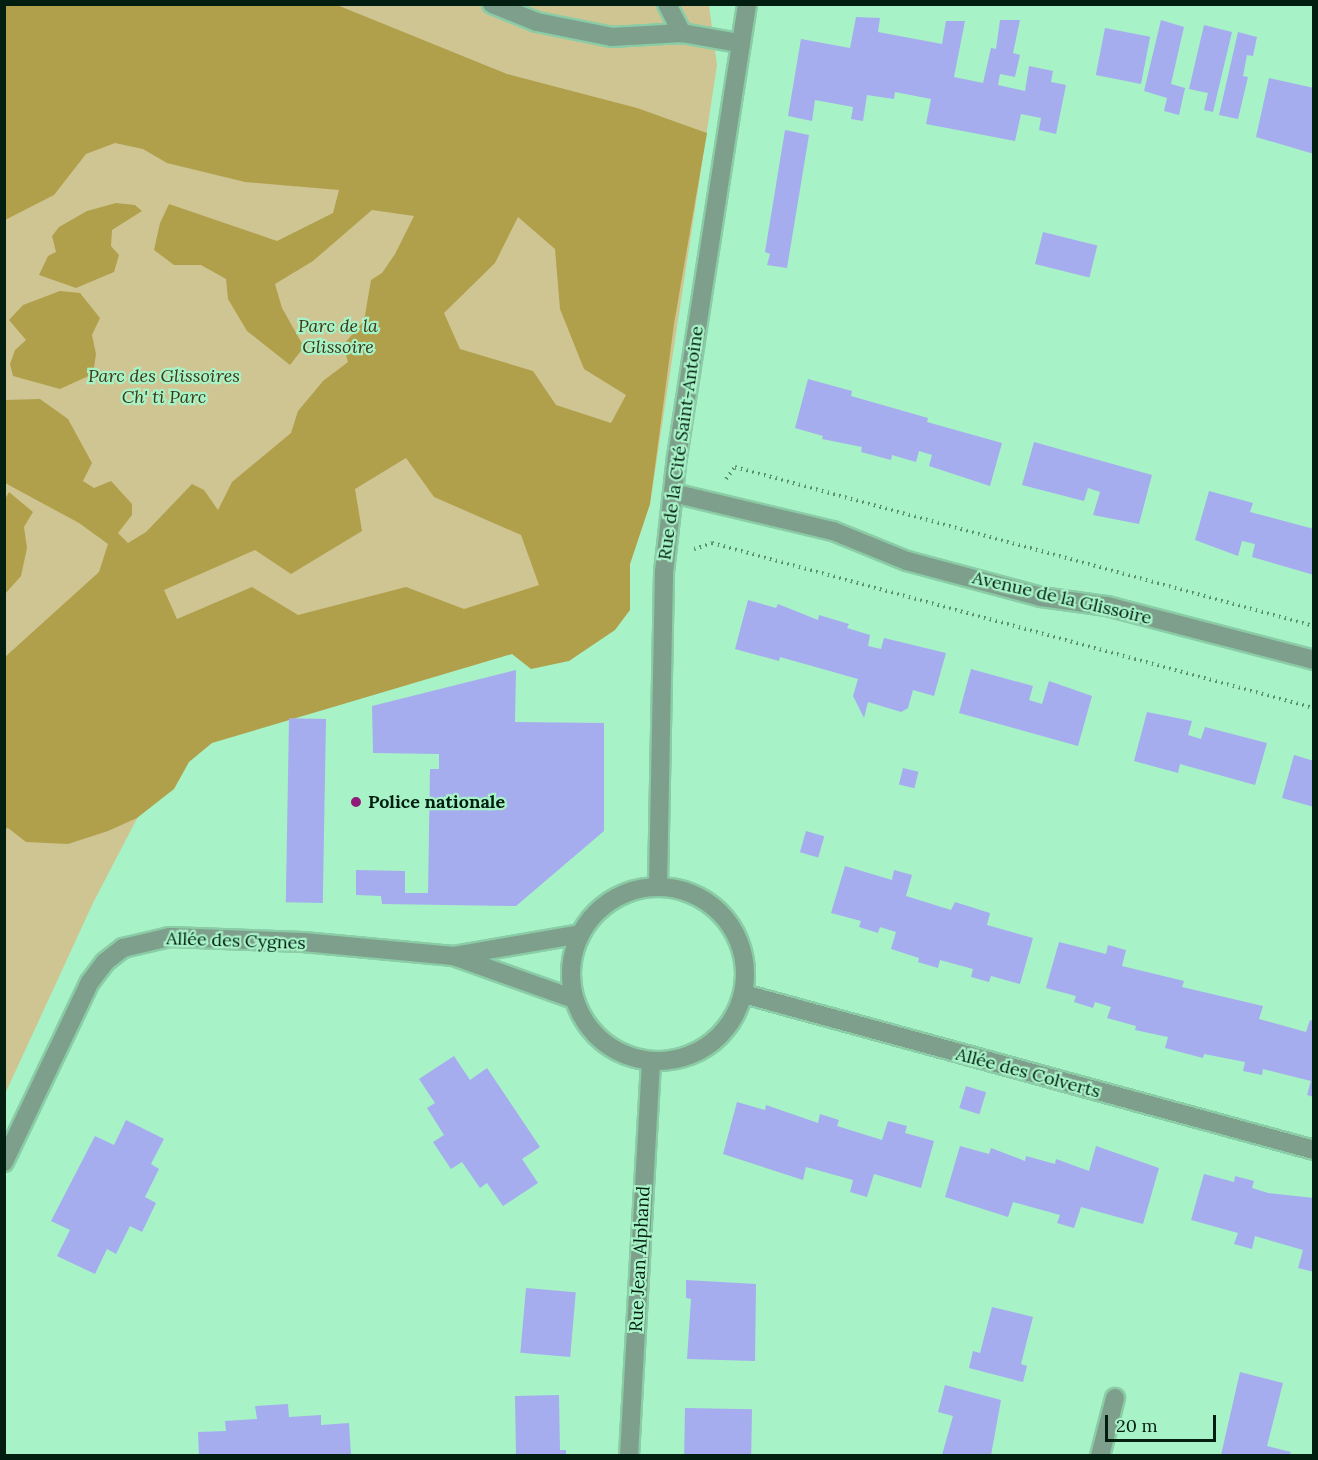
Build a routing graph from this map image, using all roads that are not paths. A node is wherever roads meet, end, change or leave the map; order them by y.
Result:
1 (492, 4) edge
2 (667, 4) edge
3 (747, 4) edge
4 (681, 33) junction
5 (739, 43) junction
6 (673, 493) junction
7 (1314, 660) edge
8 (658, 886) junction
9 (580, 934) junction
10 (453, 956) junction
11 (744, 994) junction
12 (574, 999) junction
13 (651, 1062) junction
14 (1314, 1150) edge
15 (4, 1162) edge
16 (1115, 1398) dead end
17 (629, 1455) edge
18 (1100, 1455) edge

1 - 4 street
2 - 4 street
3 - 5 street, Rue de la Cité Saint-Antoine
4 - 5 street
5 - 6 street, Rue de la Cité Saint-Antoine
6 - 7 street, Avenue de la Glissoire
6 - 8 street, Rue de la Cité Saint-Antoine
8 - 9 street
8 - 11 street
9 - 10 street, Allée des Cygnes
9 - 12 street
10 - 12 street, Allée des Cygnes
10 - 15 street, Allée des Cygnes
11 - 13 street
11 - 14 street, Allée des Colverts
12 - 13 street
13 - 17 street, Rue Jean Alphand
16 - 18 street

